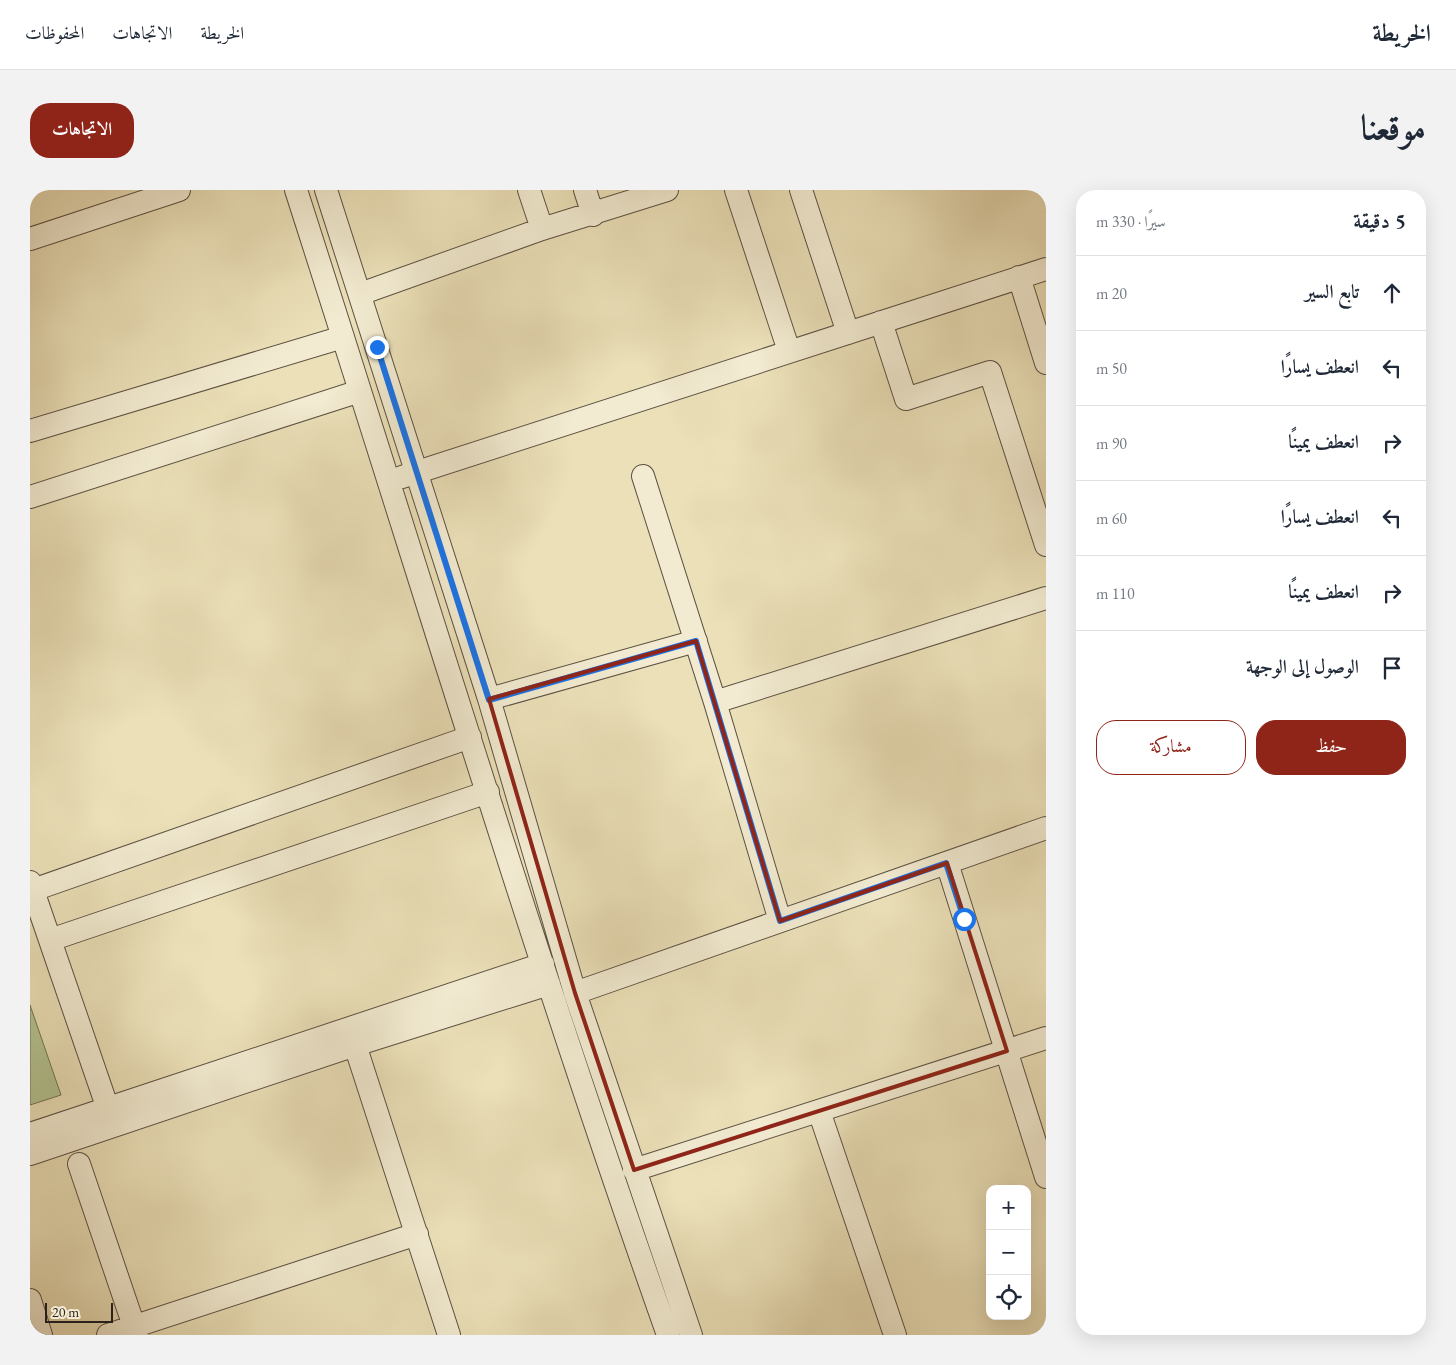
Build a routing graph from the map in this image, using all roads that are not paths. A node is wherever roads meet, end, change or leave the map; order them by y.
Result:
1 (179, 190) edge
2 (296, 190) edge
3 (326, 190) edge
4 (530, 190) edge
5 (585, 190) edge
6 (667, 190) edge
7 (736, 190) edge
8 (801, 190) edge
9 (593, 215) junction
10 (542, 229) junction
11 (30, 239) edge
12 (1046, 269) edge
13 (1019, 278) junction
14 (360, 294) junction
15 (881, 322) junction
16 (848, 333) junction
17 (343, 337) junction
18 (789, 352) junction
19 (1046, 363) edge
20 (360, 391) junction
21 (30, 431) edge
22 (417, 472) junction
23 (643, 476) dead end
24 (388, 482) junction
25 (30, 497) edge
26 (1046, 545) edge
27 (1046, 598) edge
28 (696, 641) junction
29 (489, 700) junction
30 (715, 702) junction
31 (470, 736) junction
32 (488, 792) junction
33 (1046, 828) edge
34 (946, 863) junction
35 (31, 886) edge
36 (780, 921) junction
37 (50, 940) junction
38 (546, 974) junction
39 (575, 993) junction
40 (1046, 1038) edge
41 (355, 1046) junction
42 (1006, 1050) junction
43 (108, 1109) junction
44 (819, 1111) junction
45 (30, 1134) edge
46 (30, 1154) edge
47 (79, 1164) dead end
48 (634, 1170) junction
49 (1046, 1177) edge
50 (417, 1234) junction
51 (30, 1300) edge
52 (135, 1331) edge
53 (41, 1335) edge
54 (108, 1335) edge
55 (450, 1335) edge
56 (668, 1335) edge
57 (691, 1335) edge
58 (895, 1335) edge

1 - 11 street
2 - 17 street
3 - 14 street
4 - 10 street
5 - 9 street
6 - 9 street
7 - 18 street
8 - 16 street
9 - 10 street
10 - 14 street
12 - 13 street
13 - 15 street
13 - 19 street
14 - 22 street
15 - 16 street
15 - 26 street
16 - 18 street
17 - 20 street
17 - 21 street
18 - 22 street
20 - 24 street
20 - 25 street
22 - 24 street
22 - 29 street
23 - 28 street
24 - 31 street
27 - 30 street
28 - 29 street
28 - 30 street
29 - 39 street
30 - 36 street
31 - 32 street
31 - 35 street
32 - 37 street
32 - 38 street
33 - 34 street
34 - 36 street
34 - 42 street
35 - 37 street
36 - 39 street
37 - 43 street
38 - 41 street
38 - 43 street
38 - 56 street
39 - 48 street
40 - 42 street
41 - 46 street
41 - 50 street
42 - 44 street
42 - 49 street
43 - 45 street
44 - 48 street
44 - 58 street
47 - 52 street
48 - 57 street
50 - 52 street
50 - 55 street
51 - 53 street
52 - 54 street

